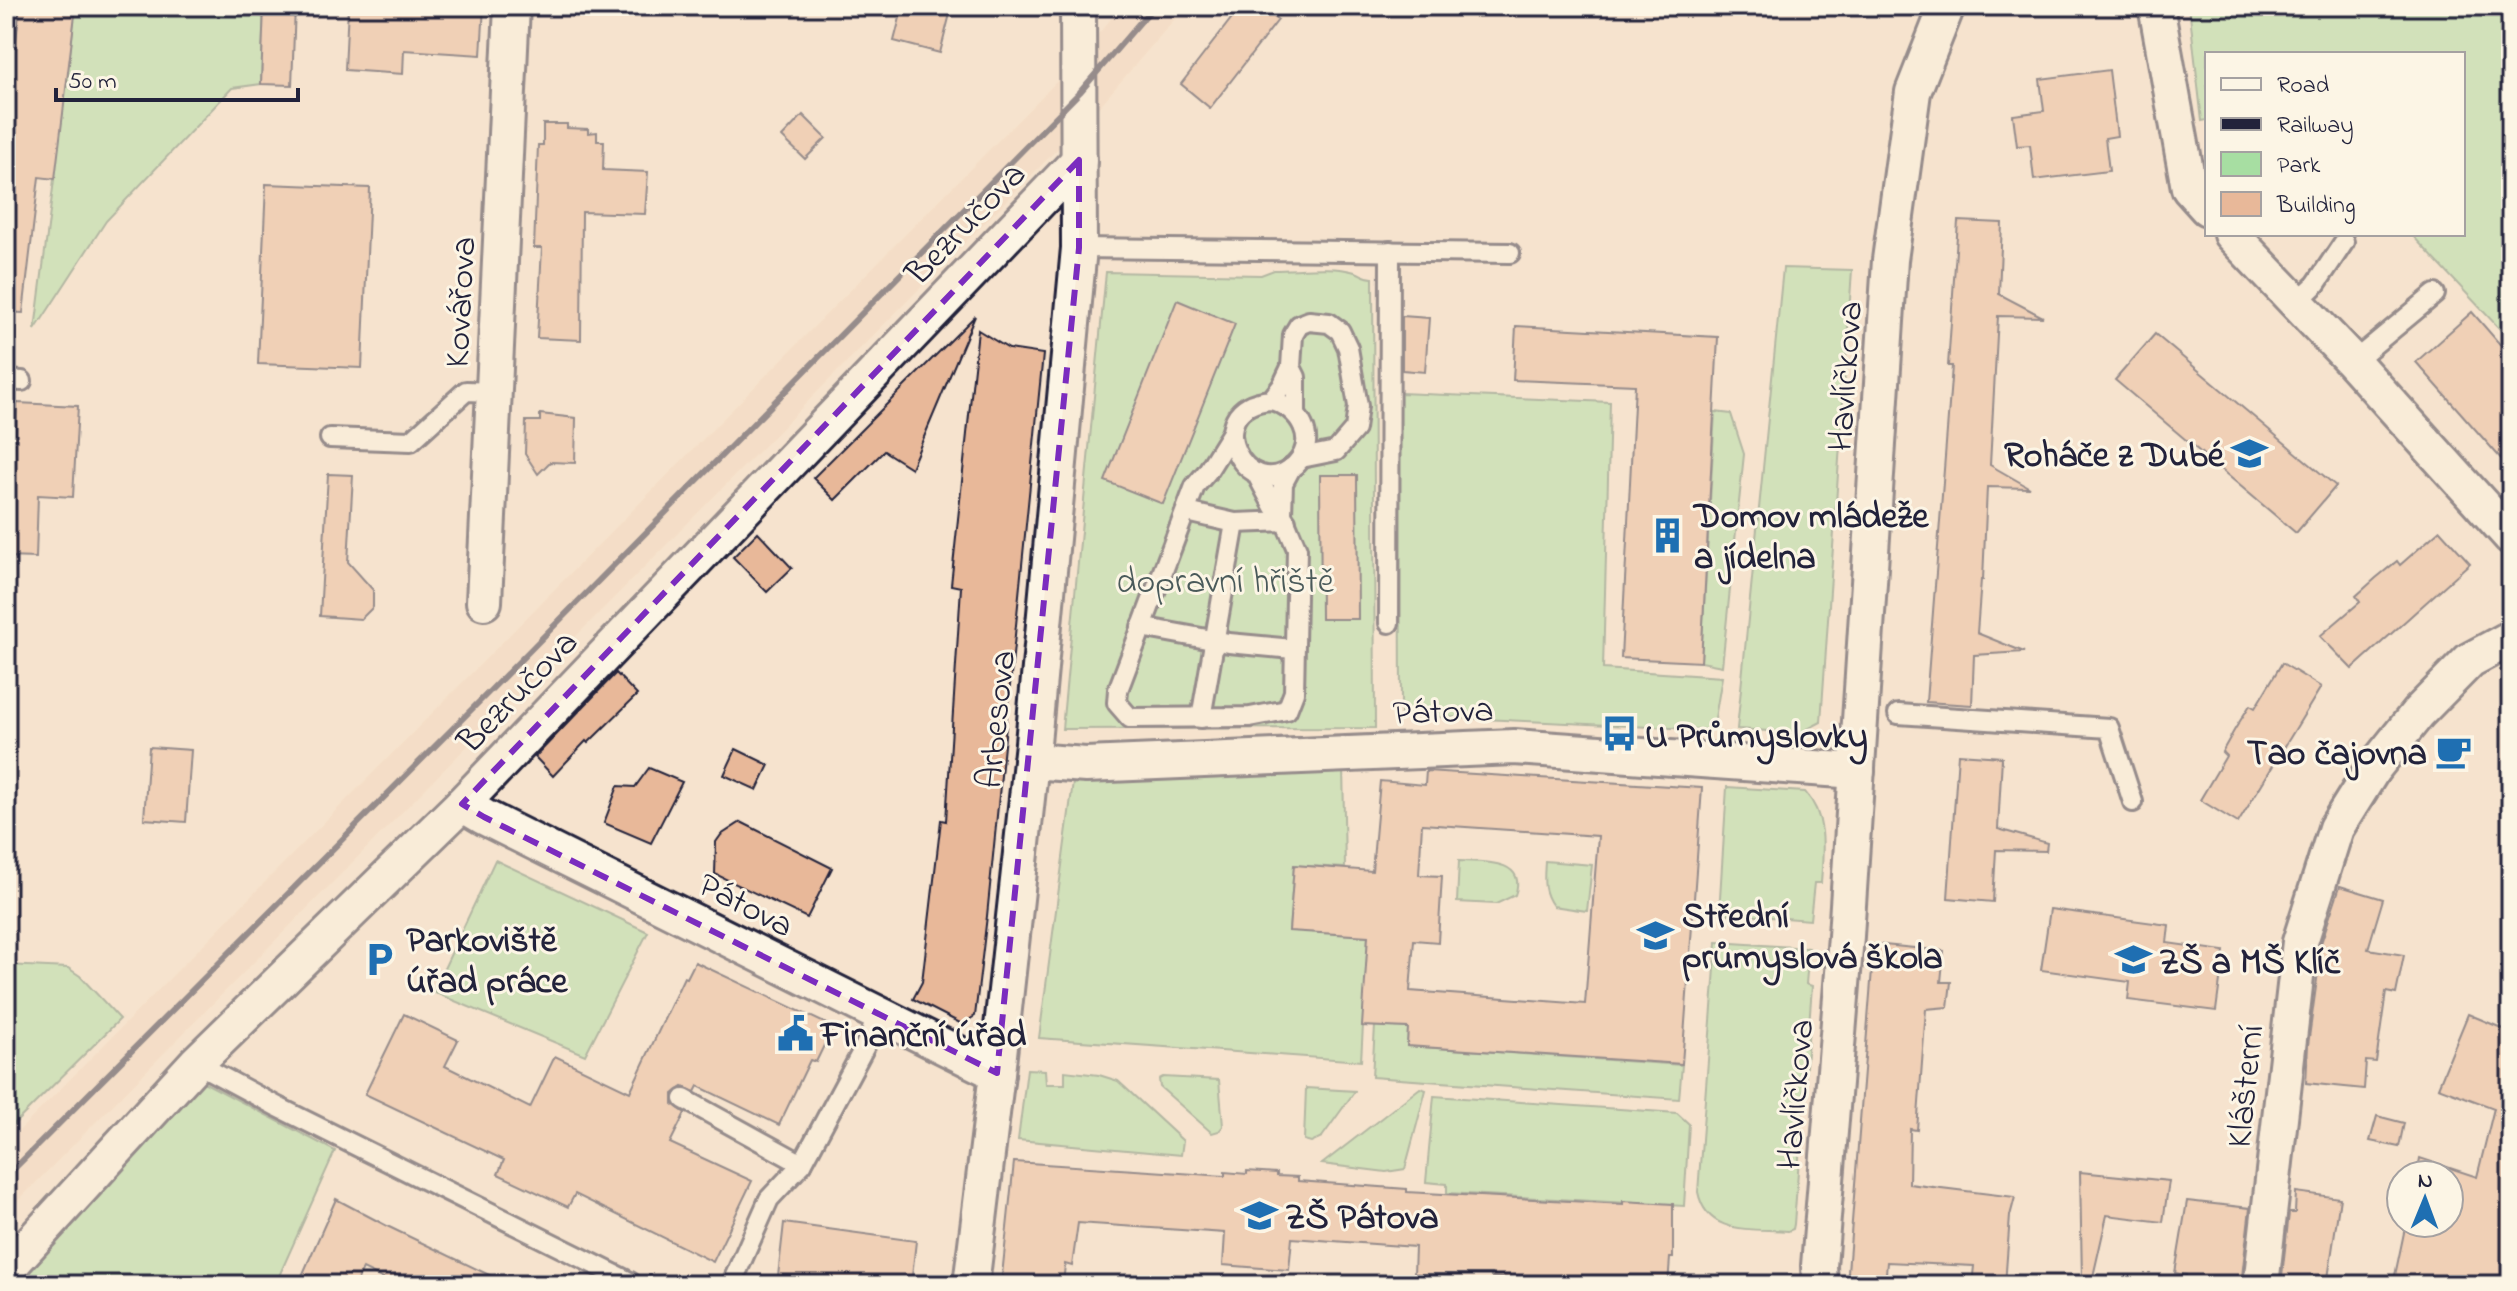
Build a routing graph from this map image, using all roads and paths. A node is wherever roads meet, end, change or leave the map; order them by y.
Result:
1 (512, 6) edge
2 (1078, 6) edge
3 (1947, 6) edge
4 (2156, 6) edge
5 (1079, 160) junction
6 (2201, 190) edge
7 (2233, 236) edge
8 (2344, 242) dead end
9 (1079, 248) junction
10 (1390, 251) junction
11 (1510, 253) dead end
12 (2435, 294) dead end
13 (2295, 304) junction
14 (2353, 362) junction
15 (1291, 367) junction
16 (494, 392) junction
17 (1271, 400) junction
18 (1300, 422) junction
19 (1232, 432) junction
20 (330, 438) dead end
21 (1347, 439) junction
22 (1296, 463) junction
23 (1249, 468) junction
24 (1207, 472) junction
25 (1187, 512) junction
26 (1284, 517) junction
27 (1235, 523) junction
28 (2511, 537) edge
29 (484, 602) dead end
30 (1389, 623) dead end
31 (1141, 627) junction
32 (2511, 638) edge
33 (1213, 640) junction
34 (1293, 649) junction
35 (1898, 714) dead end
36 (1201, 718) junction
37 (1031, 761) junction
38 (1857, 771) junction
39 (2133, 802) dead end
40 (462, 804) junction
41 (879, 1014) junction
42 (196, 1063) junction
43 (997, 1073) junction
44 (684, 1099) dead end
45 (802, 1164) junction
46 (6, 1270) edge
47 (630, 1282) dead end
48 (731, 1285) edge
49 (971, 1285) edge
50 (1820, 1285) edge
51 (2261, 1285) edge

1 - 16 street, Kovářova
2 - 5 street, Arbesova
3 - 38 street, Havlíčkova
4 - 6 street
5 - 9 street, Arbesova
5 - 40 street, Bezručova
7 - 13 street
8 - 13 lane
9 - 10 lane
9 - 37 street, Arbesova
10 - 11 lane
10 - 30 lane
12 - 14 lane
13 - 14 street
14 - 28 street
15 - 17 lane
15 - 18 lane
15 - 21 lane
16 - 20 lane
16 - 29 street, Kovářova
17 - 18 lane
17 - 19 lane
18 - 21 lane
18 - 22 lane
19 - 23 lane
19 - 24 lane
21 - 22 lane
22 - 23 lane
22 - 26 lane
23 - 24 lane
23 - 26 lane
24 - 25 lane
25 - 27 lane
25 - 31 lane
26 - 27 lane
26 - 34 lane
27 - 33 lane
31 - 33 lane
31 - 36 lane
32 - 51 street, Klášterní
33 - 34 lane
33 - 36 lane
34 - 36 lane
35 - 39 lane
37 - 38 street, Pátova
37 - 43 street, Arbesova
38 - 50 street, Havlíčkova
40 - 41 street, Pátova
40 - 42 street, Bezručova
41 - 43 street, Pátova
41 - 45 lane
42 - 46 street, Bezručova
42 - 47 lane
43 - 49 street, Arbesova
44 - 45 lane
45 - 48 lane

